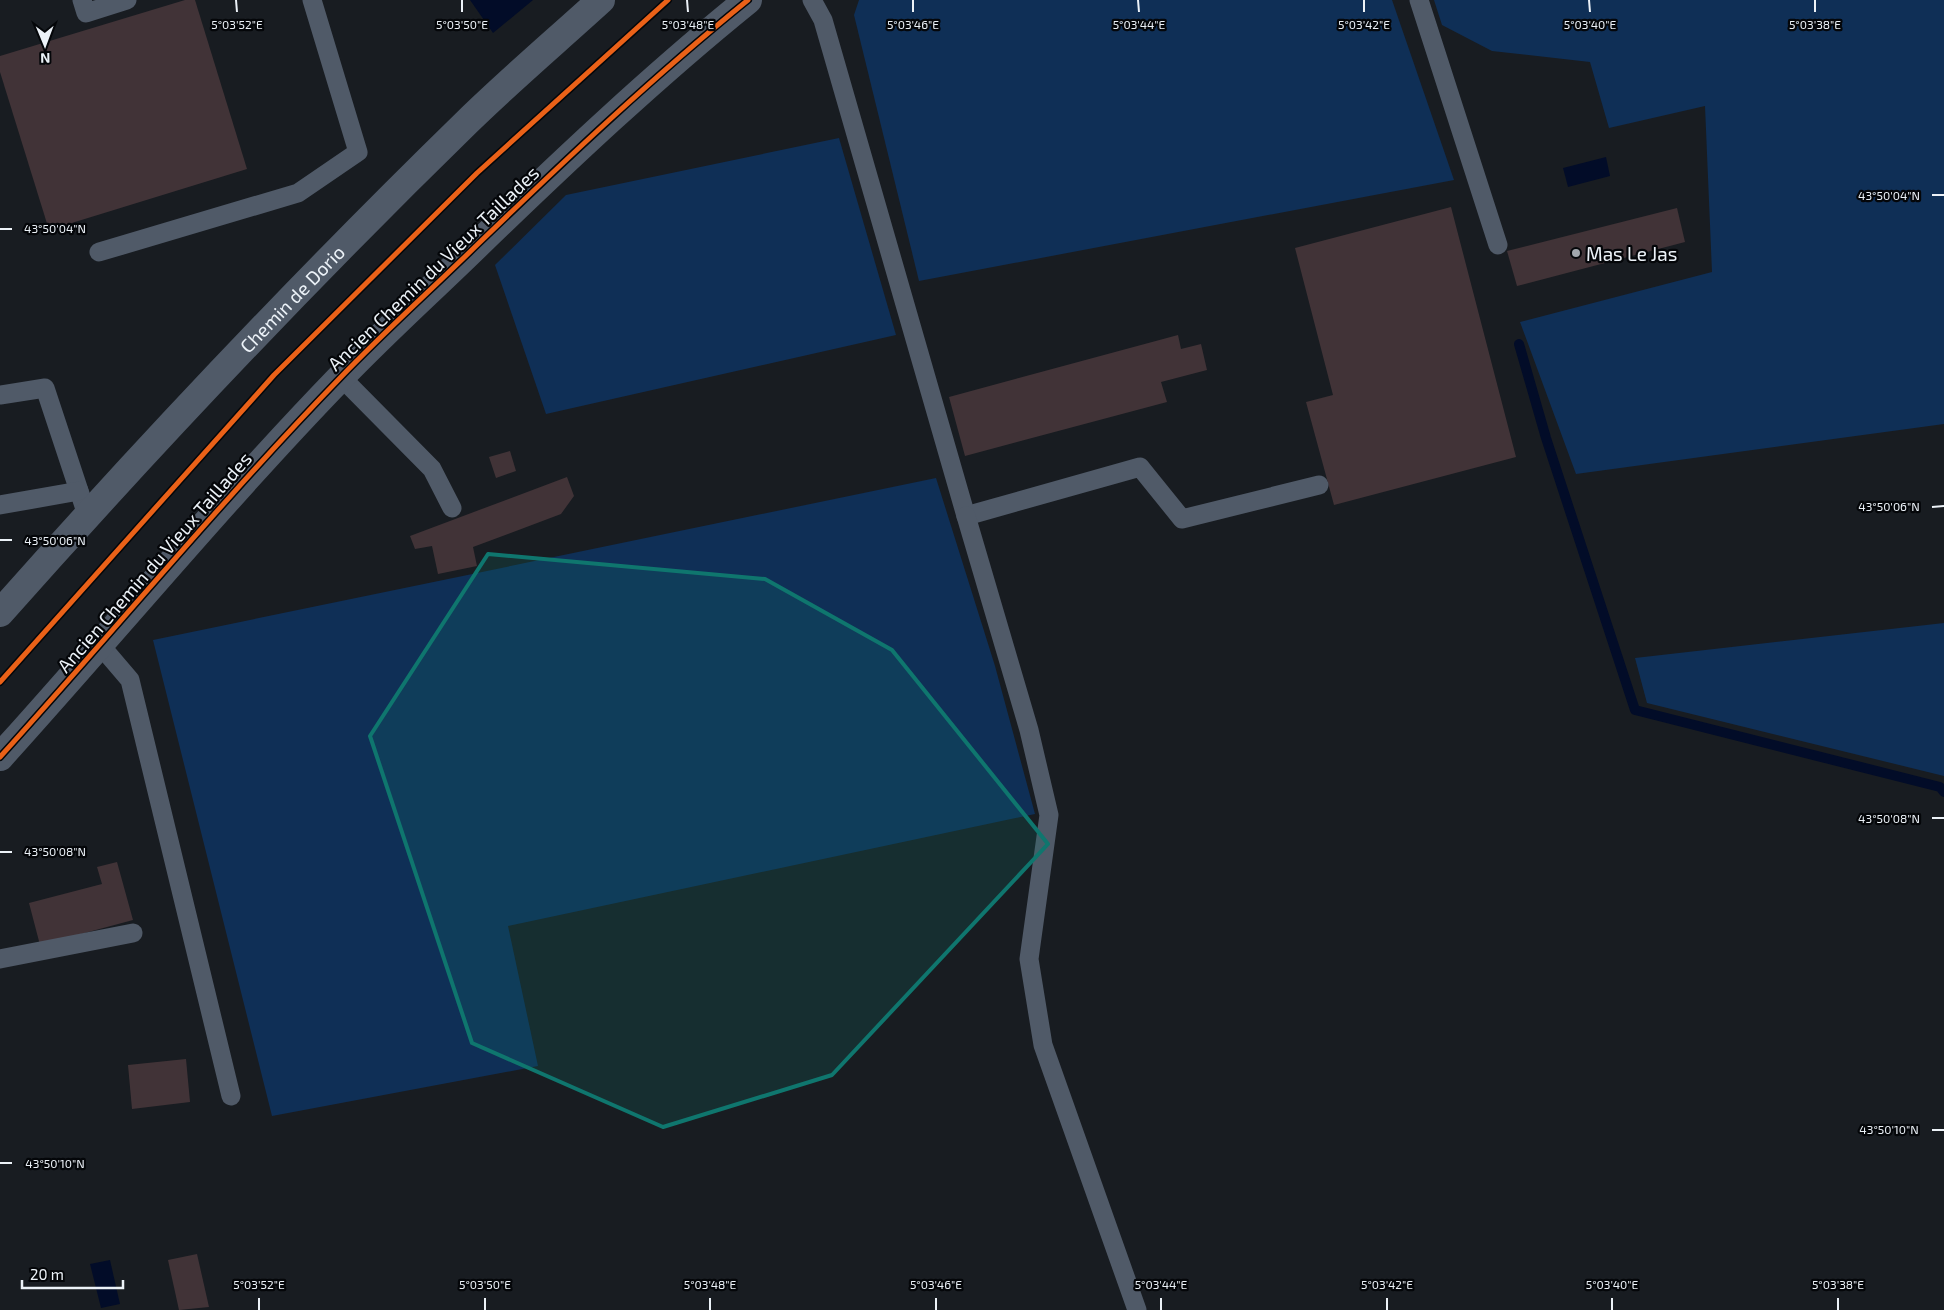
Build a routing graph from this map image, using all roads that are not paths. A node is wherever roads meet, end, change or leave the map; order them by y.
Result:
1 (82, 0) edge
2 (127, 0) edge
3 (312, 0) edge
4 (601, 0) edge
5 (748, 0) edge
6 (812, 0) edge
7 (1419, 0) edge
8 (1498, 244) dead end
9 (98, 252) dead end
10 (341, 378) junction
11 (0, 395) edge
12 (1319, 485) dead end
13 (83, 503) junction
14 (0, 505) edge
15 (452, 508) dead end
16 (966, 516) junction
17 (0, 613) edge
18 (100, 646) junction
19 (0, 757) edge
20 (133, 933) dead end
21 (0, 959) edge
22 (231, 1096) dead end
23 (1137, 1310) edge

1 - 2 lane
3 - 9 lane
4 - 13 street, Chemin de Dorio
5 - 10 street, Ancien Chemin du Vieux Taillades
6 - 16 lane
7 - 8 lane
10 - 15 lane
10 - 18 street, Ancien Chemin du Vieux Taillades
11 - 13 lane
12 - 16 lane
13 - 14 lane
13 - 17 street, Chemin de Dorio
16 - 23 lane
18 - 19 street, Ancien Chemin du Vieux Taillades
18 - 22 lane
20 - 21 lane

